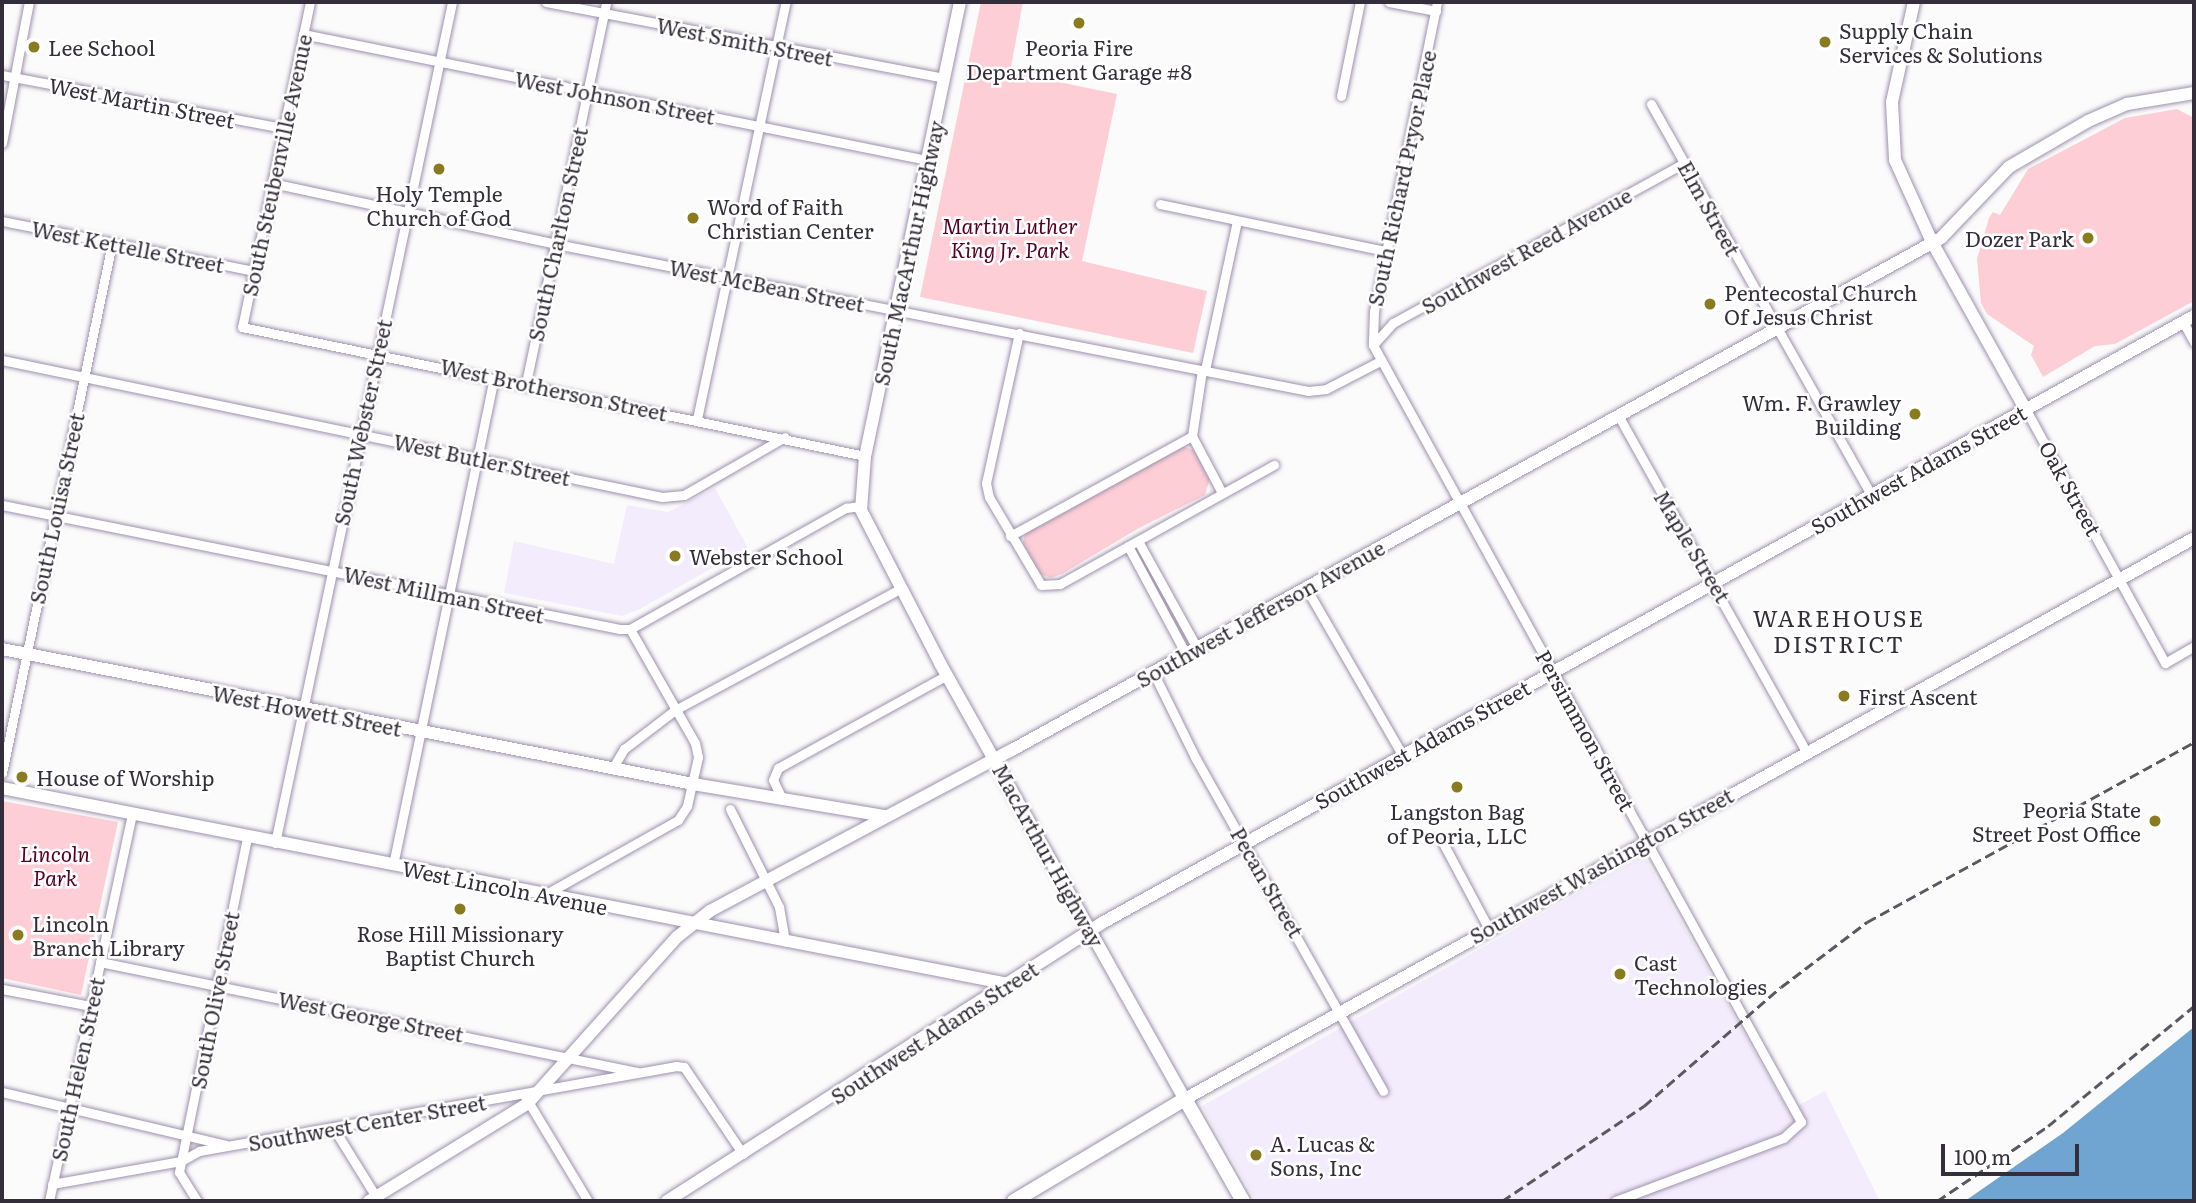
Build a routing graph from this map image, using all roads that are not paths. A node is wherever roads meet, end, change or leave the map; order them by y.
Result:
1 (29, 2) edge
2 (310, 2) edge
3 (452, 2) edge
4 (547, 2) edge
5 (606, 2) edge
6 (786, 2) edge
7 (960, 2) edge
8 (1360, 2) edge
9 (1389, 2) edge
10 (1914, 2) edge
11 (1436, 6) edge
12 (604, 13) junction
13 (303, 34) junction
14 (776, 48) junction
15 (438, 62) junction
16 (2, 75) edge
17 (14, 78) junction
18 (944, 78) junction
19 (587, 92) junction
20 (2194, 93) edge
21 (1341, 96) dead end
22 (1651, 104) dead end
23 (760, 127) junction
24 (283, 128) junction
25 (2, 143) edge
26 (927, 160) junction
27 (1684, 163) junction
28 (272, 183) junction
29 (1160, 204) dead end
30 (407, 209) junction
31 (2, 221) edge
32 (1237, 221) junction
33 (1932, 242) junction
34 (112, 243) junction
35 (556, 244) junction
36 (1385, 251) junction
37 (254, 271) junction
38 (729, 277) junction
39 (896, 310) junction
40 (2189, 319) edge
41 (242, 327) joint
42 (1776, 328) junction
43 (1019, 333) junction
44 (2194, 341) edge
45 (1373, 345) junction
46 (377, 353) junction
47 (2, 360) edge
48 (1380, 361) junction
49 (1203, 370) junction
50 (84, 376) junction
51 (495, 378) junction
52 (526, 383) junction
53 (2026, 410) junction
54 (1618, 415) junction
55 (696, 419) junction
56 (360, 433) junction
57 (1192, 436) junction
58 (785, 437) junction
59 (477, 456) junction
60 (865, 456) junction
61 (1274, 465) dead end
62 (1222, 493) junction
63 (1872, 496) junction
64 (1460, 503) junction
65 (2, 505) edge
66 (860, 506) junction
67 (54, 516) junction
68 (1010, 536) junction
69 (2194, 538) edge
70 (1138, 541) junction
71 (1128, 547) junction
72 (331, 571) junction
73 (2121, 579) junction
74 (1713, 583) junction
75 (1306, 588) junction
76 (901, 589) junction
77 (448, 595) junction
78 (630, 629) junction
79 (2194, 646) edge
80 (2, 649) edge
81 (1191, 651) junction
82 (26, 654) junction
83 (1553, 671) junction
84 (1153, 673) junction
85 (947, 675) junction
86 (303, 709) junction
87 (675, 710) junction
88 (420, 732) junction
89 (1806, 751) junction
90 (1402, 754) junction
91 (996, 758) junction
92 (614, 766) junction
93 (2, 773) edge
94 (693, 784) junction
95 (2, 788) edge
96 (782, 799) junction
97 (730, 809) dead end
98 (132, 815) junction
99 (886, 816) junction
100 (247, 838) junction
101 (1646, 839) junction
102 (1245, 842) junction
103 (275, 843) junction
104 (1443, 843) dead end
105 (393, 865) junction
106 (765, 880) junction
107 (544, 895) junction
108 (692, 922) junction
109 (1489, 929) junction
110 (1091, 930) junction
111 (785, 941) junction
112 (100, 962) junction
113 (1008, 984) junction
114 (218, 986) junction
115 (2, 989) edge
116 (90, 1006) junction
117 (1341, 1010) junction
118 (570, 1056) junction
119 (642, 1073) junction
120 (543, 1089) junction
121 (1384, 1091) dead end
122 (2, 1092) edge
123 (526, 1098) junction
124 (1185, 1099) junction
125 (70, 1105) junction
126 (334, 1129) junction
127 (186, 1137) junction
128 (234, 1146) junction
129 (743, 1154) junction
130 (181, 1161) junction
131 (52, 1184) junction
132 (374, 1200) edge
133 (48, 1201) edge
134 (197, 1201) edge
135 (588, 1201) edge
136 (667, 1201) edge
137 (1014, 1201) edge
138 (1243, 1201) edge
139 (1615, 1201) edge

1 - 17 street
2 - 13 street, South Steubenville Avenue
3 - 15 street, South Webster Street
4 - 12 street, West Smith Street
5 - 12 street, South Charlton Street
6 - 14 street
7 - 18 main road, South MacArthur Highway
8 - 21 street
9 - 11 street
10 - 33 main road, Oak Street
11 - 36 street, South Richard Pryor Place
12 - 14 street, West Smith Street
12 - 19 street, South Charlton Street
13 - 15 street, West Johnson Street
13 - 24 street, South Steubenville Avenue
14 - 18 street, West Smith Street
14 - 23 street
15 - 19 street, West Johnson Street
15 - 30 street, South Webster Street
16 - 17 street, West Martin Street
17 - 24 street, West Martin Street
17 - 25 street
18 - 26 main road, South MacArthur Highway
19 - 23 street, West Johnson Street
19 - 35 street, South Charlton Street
20 - 33 main road, Southwest Jefferson Avenue
22 - 27 street, Elm Street
23 - 26 street, West Johnson Street
23 - 38 street
24 - 28 street, South Steubenville Avenue
26 - 39 main road, South MacArthur Highway
27 - 42 street, Elm Street
27 - 45 street, Southwest Reed Avenue
28 - 30 street, West McBean Street
28 - 37 street, South Steubenville Avenue
29 - 32 street
30 - 35 street, West McBean Street
30 - 46 street, South Webster Street
31 - 34 street, West Kettelle Street
32 - 36 street
32 - 49 street
33 - 42 main road, Southwest Jefferson Avenue
33 - 53 main road, Oak Street
34 - 37 street, West Kettelle Street
34 - 50 street, South Louisa Street
35 - 38 street, West McBean Street
35 - 52 street, South Charlton Street
36 - 45 street, South Richard Pryor Place
37 - 41 street, South Steubenville Avenue
38 - 39 street, West McBean Street
38 - 55 street
39 - 43 street, West McBean Street
39 - 60 main road, South MacArthur Highway
40 - 44 street
40 - 53 main road, Southwest Adams Street
41 - 46 street, West Brotherson Street
42 - 54 main road, Southwest Jefferson Avenue
42 - 63 street, Elm Street
43 - 49 street, West McBean Street
43 - 68 street
45 - 48 street, Persimmon Street
46 - 51 street, West Brotherson Street
46 - 56 street, South Webster Street
47 - 50 street, West Butler Street
48 - 49 street, West McBean Street
48 - 64 street, Persimmon Street
49 - 57 street
50 - 56 street, West Butler Street
50 - 67 street, South Louisa Street
51 - 52 street, West Brotherson Street
51 - 59 street
52 - 55 street, West Brotherson Street
53 - 63 main road, Southwest Adams Street
53 - 73 street, Oak Street
54 - 64 main road, Southwest Jefferson Avenue
54 - 74 street, Maple Street
55 - 58 street, West Brotherson Street
56 - 59 street, West Butler Street
56 - 72 street, South Webster Street
57 - 62 street
57 - 68 street
58 - 59 street, West Butler Street
58 - 60 street, West Brotherson Street
59 - 77 street
60 - 66 main road, South MacArthur Highway
61 - 62 street
62 - 70 street
63 - 74 main road, Southwest Adams Street
64 - 75 main road, Southwest Jefferson Avenue
64 - 83 street, Persimmon Street
65 - 67 street, West Millman Street
66 - 76 main road, MacArthur Highway
66 - 78 street
67 - 72 street, West Millman Street
67 - 82 street, South Louisa Street
68 - 71 street
69 - 73 main road, Southwest Washington Street
70 - 71 street
70 - 81 street
71 - 81 street
72 - 77 street, West Millman Street
72 - 86 street, South Webster Street
73 - 79 street, Oak Street
73 - 89 main road, Southwest Washington Street
74 - 83 main road, Southwest Adams Street
74 - 89 street, Maple Street
75 - 81 main road, Southwest Jefferson Avenue
75 - 90 street
76 - 85 main road, MacArthur Highway
76 - 87 street
77 - 78 street, West Millman Street
77 - 88 street
78 - 87 street
80 - 82 main road, West Howett Street
81 - 84 main road, Southwest Jefferson Avenue
82 - 86 main road, West Howett Street
82 - 93 street, South Louisa Street
83 - 90 main road, Southwest Adams Street
83 - 101 street, Persimmon Street
84 - 91 main road, Southwest Jefferson Avenue
84 - 102 street, Pecan Street
85 - 91 main road, MacArthur Highway
85 - 96 street
86 - 88 main road, West Howett Street
86 - 103 street, South Webster Street
87 - 92 street
87 - 94 street
88 - 92 main road, West Howett Street
88 - 105 street
89 - 101 main road, Southwest Washington Street
90 - 102 main road, Southwest Adams Street
91 - 99 main road, Southwest Jefferson Avenue
91 - 110 main road, MacArthur Highway
92 - 94 main road, West Howett Street
94 - 96 main road, West Howett Street
94 - 107 street
95 - 98 main road, West Lincoln Avenue
96 - 99 main road, West Howett Street
97 - 106 street
98 - 100 main road, West Lincoln Avenue
98 - 112 street, South Helen Street
99 - 106 main road, Southwest Jefferson Avenue
100 - 103 main road, West Lincoln Avenue
100 - 114 street, South Olive Street
101 - 109 main road, Southwest Washington Street
101 - 139 street, Persimmon Street
102 - 110 main road, Southwest Adams Street
102 - 117 street, Pecan Street
103 - 105 main road, West Lincoln Avenue
104 - 109 street
105 - 107 main road, West Lincoln Avenue
106 - 108 main road, Southwest Jefferson Avenue
106 - 111 street
107 - 108 main road, West Lincoln Avenue
108 - 111 main road, West Lincoln Avenue
108 - 118 main road, Southwest Jefferson Avenue
109 - 117 main road, Southwest Washington Street
110 - 113 main road, Southwest Adams Street
110 - 124 main road, MacArthur Highway
111 - 113 main road, West Lincoln Avenue
112 - 114 street, West George Street
112 - 116 street, South Helen Street
113 - 129 main road, Southwest Adams Street
114 - 118 street, West George Street
114 - 127 street, South Olive Street
115 - 116 street
116 - 125 street, South Helen Street
117 - 121 street, Pecan Street
117 - 124 main road, Southwest Washington Street
118 - 119 street, West George Street
118 - 120 main road, Southwest Jefferson Avenue
119 - 120 street
119 - 129 street
120 - 123 main road, Southwest Jefferson Avenue
122 - 125 street
123 - 126 street, Southwest Center Street
123 - 132 main road, Southwest Jefferson Avenue
123 - 135 street
124 - 137 main road, Southwest Washington Street
124 - 138 main road, MacArthur Highway
125 - 127 street
125 - 131 street, South Helen Street
126 - 128 street, Southwest Center Street
126 - 132 street
127 - 128 street
127 - 130 street, South Olive Street
128 - 130 street, Southwest Center Street
129 - 136 main road, Southwest Adams Street
130 - 131 street, Southwest Center Street
130 - 134 street
131 - 133 street, South Helen Street

